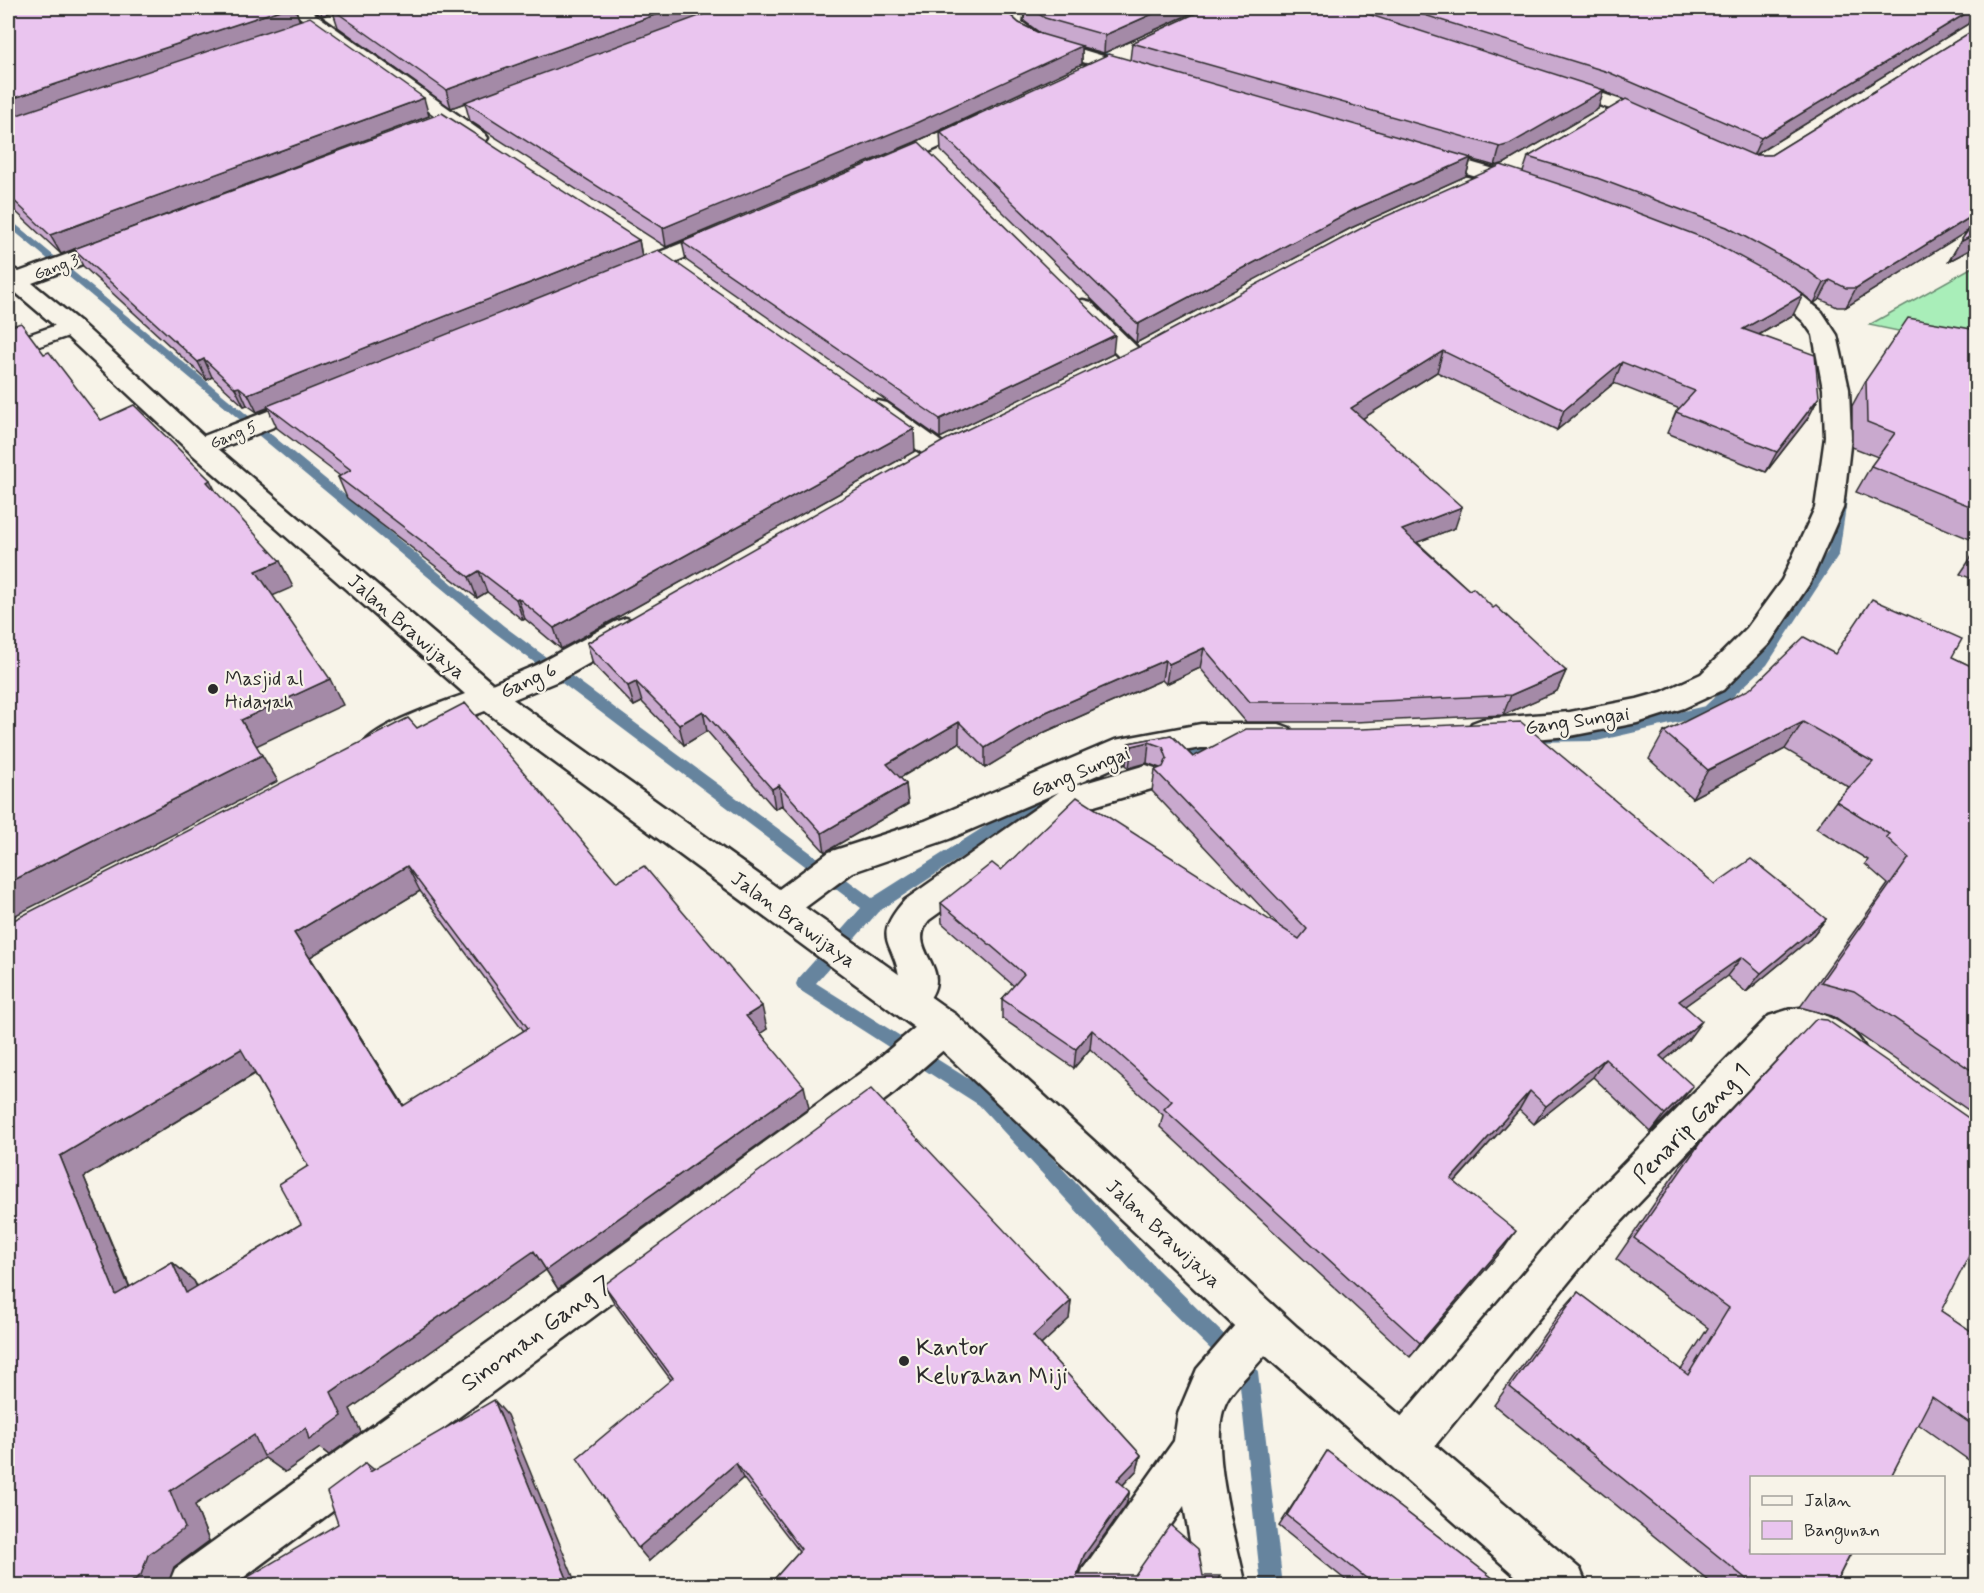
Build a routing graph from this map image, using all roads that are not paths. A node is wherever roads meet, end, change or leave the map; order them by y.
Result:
1 (296, 8) edge
2 (1015, 8) edge
3 (1945, 8) edge
4 (341, 18) edge
5 (322, 25) junction
6 (1973, 28) edge
7 (299, 32) edge
8 (1127, 53) dead end
9 (1106, 63) junction
10 (1074, 78) edge
11 (1537, 78) edge
12 (1163, 80) edge
13 (1620, 106) junction
14 (471, 111) edge
15 (998, 113) edge
16 (1602, 118) edge
17 (449, 119) junction
18 (427, 127) edge
19 (1674, 131) edge
20 (923, 148) junction
21 (1402, 149) edge
22 (498, 151) edge
23 (939, 165) edge
24 (1510, 170) junction
25 (858, 176) edge
26 (1458, 189) edge
27 (1552, 194) edge
28 (750, 222) edge
29 (141, 235) edge
30 (654, 252) junction
31 (1740, 270) edge
32 (683, 272) edge
33 (12, 278) edge
34 (608, 281) edge
35 (1065, 290) edge
36 (72, 327) junction
37 (8, 350) edge
38 (1133, 356) edge
39 (332, 394) edge
40 (860, 396) edge
41 (200, 447) junction
42 (938, 452) edge
43 (650, 615) edge
44 (489, 698) junction
45 (1459, 732) edge
46 (1308, 736) edge
47 (350, 761) edge
48 (1146, 778) dead end
49 (786, 913) junction
50 (908, 1000) junction
51 (936, 1033) junction
52 (1874, 1069) edge
53 (1238, 1355) junction
54 (1404, 1448) junction
55 (1197, 1449) junction
56 (192, 1586) edge
57 (1100, 1586) edge
58 (1222, 1586) edge
59 (1563, 1586) edge

1 - 5 street
2 - 9 street
3 - 6 street
4 - 5 street
5 - 7 street
5 - 17 street
8 - 9 street
9 - 10 street
9 - 12 street
11 - 13 street
13 - 16 street
13 - 19 street
14 - 17 street
15 - 20 street
17 - 18 street
17 - 22 street
20 - 23 street
20 - 25 street
21 - 24 street
24 - 26 street
24 - 27 street
28 - 30 street
29 - 33 street, Gang 3
30 - 32 street
30 - 34 street
31 - 45 street, Gang Sungai
33 - 36 street, Jalan Brawijaya
35 - 38 street
36 - 37 street
36 - 41 street, Jalan Brawijaya
39 - 41 street, Gang 5
40 - 42 street
41 - 44 street, Jalan Brawijaya
43 - 44 street, Gang 6
44 - 47 street, Gang 6
44 - 49 street, Jalan Brawijaya
46 - 49 street, Gang Sungai
48 - 50 street, Gang Sungai
49 - 50 street, Jalan Brawijaya
50 - 51 street, Jalan Brawijaya
51 - 53 street, Jalan Brawijaya
51 - 56 street, Sinoman Gang 7
52 - 54 street, Penarip Gang 1
53 - 54 street, Jalan Brawijaya
53 - 55 street
54 - 59 street, Jalan Brawijaya
55 - 57 street
55 - 58 street

